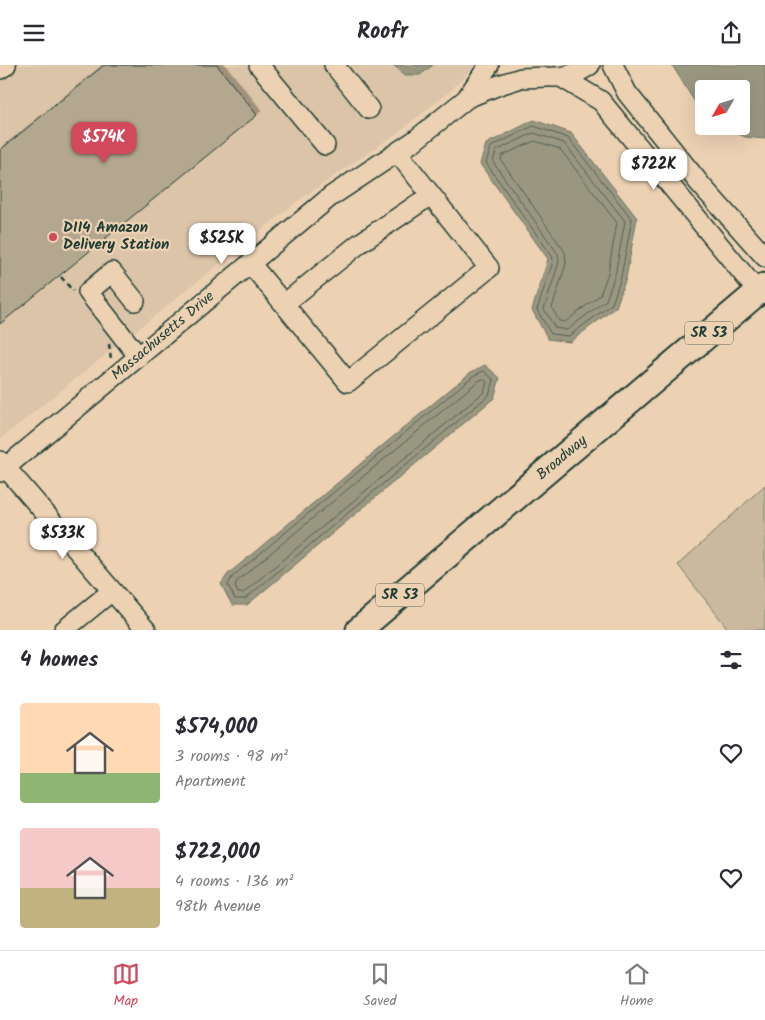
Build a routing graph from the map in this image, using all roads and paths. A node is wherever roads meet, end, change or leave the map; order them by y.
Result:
1 (6, 65) edge
2 (259, 65) edge
3 (334, 65) edge
4 (489, 65) edge
5 (522, 65) edge
6 (590, 65) edge
7 (614, 65) edge
8 (0, 69) edge
9 (554, 77) junction
10 (466, 99) junction
11 (369, 109) dead end
12 (325, 145) dead end
13 (397, 152) junction
14 (431, 195) junction
15 (765, 257) edge
16 (250, 263) junction
17 (761, 289) edge
18 (135, 301) dead end
19 (284, 304) junction
20 (138, 356) junction
21 (2, 467) edge
22 (112, 591) junction
23 (64, 630) edge
24 (146, 630) edge
25 (359, 630) edge

1 - 8 street
2 - 12 street
3 - 11 street
4 - 10 street
5 - 9 street
6 - 9 street
7 - 15 street
9 - 10 street
9 - 17 street
10 - 13 street, Massachusetts Drive
13 - 14 street
13 - 16 street, Massachusetts Drive
14 - 19 street
14 - 19 street
16 - 19 street
16 - 20 street, Massachusetts Drive
17 - 25 main road, Broadway / SR 53
18 - 20 street
20 - 21 street, Massachusetts Drive
21 - 22 street
22 - 23 street
22 - 24 street

